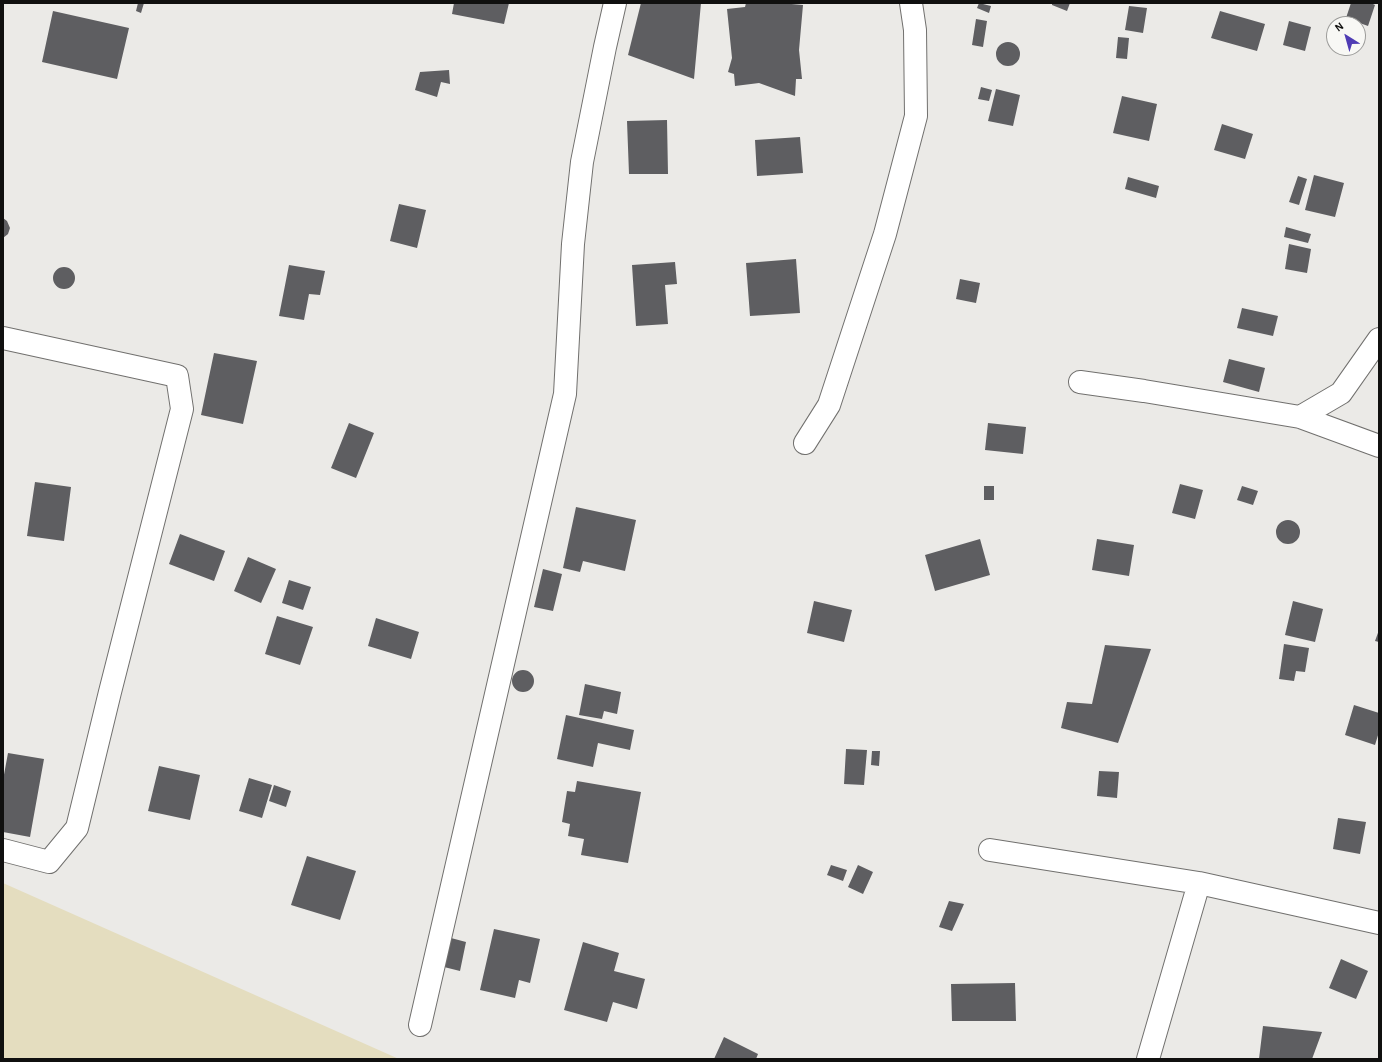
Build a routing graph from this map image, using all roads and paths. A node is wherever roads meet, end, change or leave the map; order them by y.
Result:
1 (615, 3) edge
2 (911, 3) edge
3 (3, 338) edge
4 (1379, 339) edge
5 (1080, 382) dead end
6 (1300, 417) junction
7 (805, 443) dead end
8 (1379, 446) edge
9 (3, 850) edge
10 (990, 850) dead end
11 (1198, 883) junction
12 (1379, 923) edge
13 (420, 1025) dead end
14 (1148, 1059) edge

1 - 13 street
2 - 7 street
3 - 9 street
4 - 6 street
5 - 6 street
6 - 8 street
10 - 11 street
11 - 12 street
11 - 14 street

